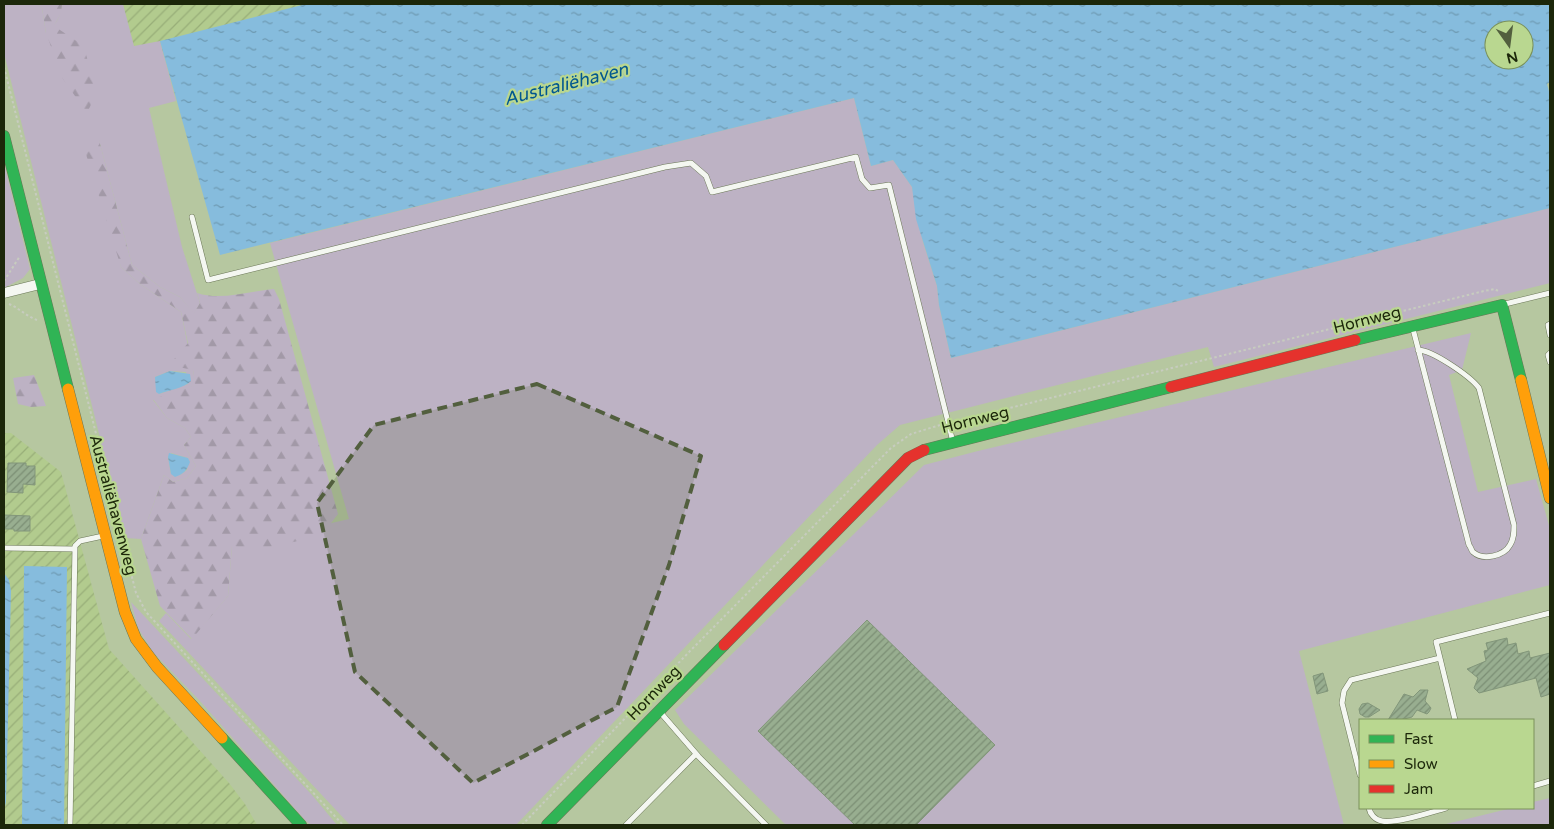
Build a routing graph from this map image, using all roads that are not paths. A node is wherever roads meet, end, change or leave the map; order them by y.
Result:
1 (4, 136) edge
2 (192, 217) dead end
3 (40, 284) junction
4 (4, 293) edge
5 (1550, 293) edge
6 (1502, 305) junction
7 (1550, 324) edge
8 (1412, 326) junction
9 (1550, 335) edge
10 (1418, 350) junction
11 (1550, 353) edge
12 (1550, 362) edge
13 (953, 442) junction
14 (1550, 498) edge
15 (104, 535) junction
16 (4, 548) edge
17 (75, 549) junction
18 (1550, 613) edge
19 (1440, 658) junction
20 (659, 711) junction
21 (1456, 719) edge
22 (696, 754) junction
23 (1359, 771) edge
24 (1550, 781) edge
25 (1534, 786) edge
26 (1369, 809) edge
27 (1442, 809) edge
28 (70, 825) edge
29 (301, 825) edge
30 (547, 825) edge
31 (626, 825) edge
32 (766, 825) edge

1 - 3 street, Australiëhavenweg
2 - 13 lane
3 - 4 street
3 - 15 street, Australiëhavenweg
5 - 6 lane, Hornweg
6 - 8 street, Hornweg
6 - 14 street
7 - 9 lane
8 - 10 lane
8 - 13 street, Hornweg
10 - 10 lane
11 - 12 lane
13 - 20 street, Hornweg
15 - 17 lane
15 - 29 street, Australiëhavenweg
16 - 17 lane
17 - 28 lane
18 - 19 lane
19 - 21 lane
19 - 23 lane
20 - 22 lane
20 - 30 street, Hornweg
22 - 31 lane
22 - 32 lane
24 - 25 lane
26 - 27 lane

